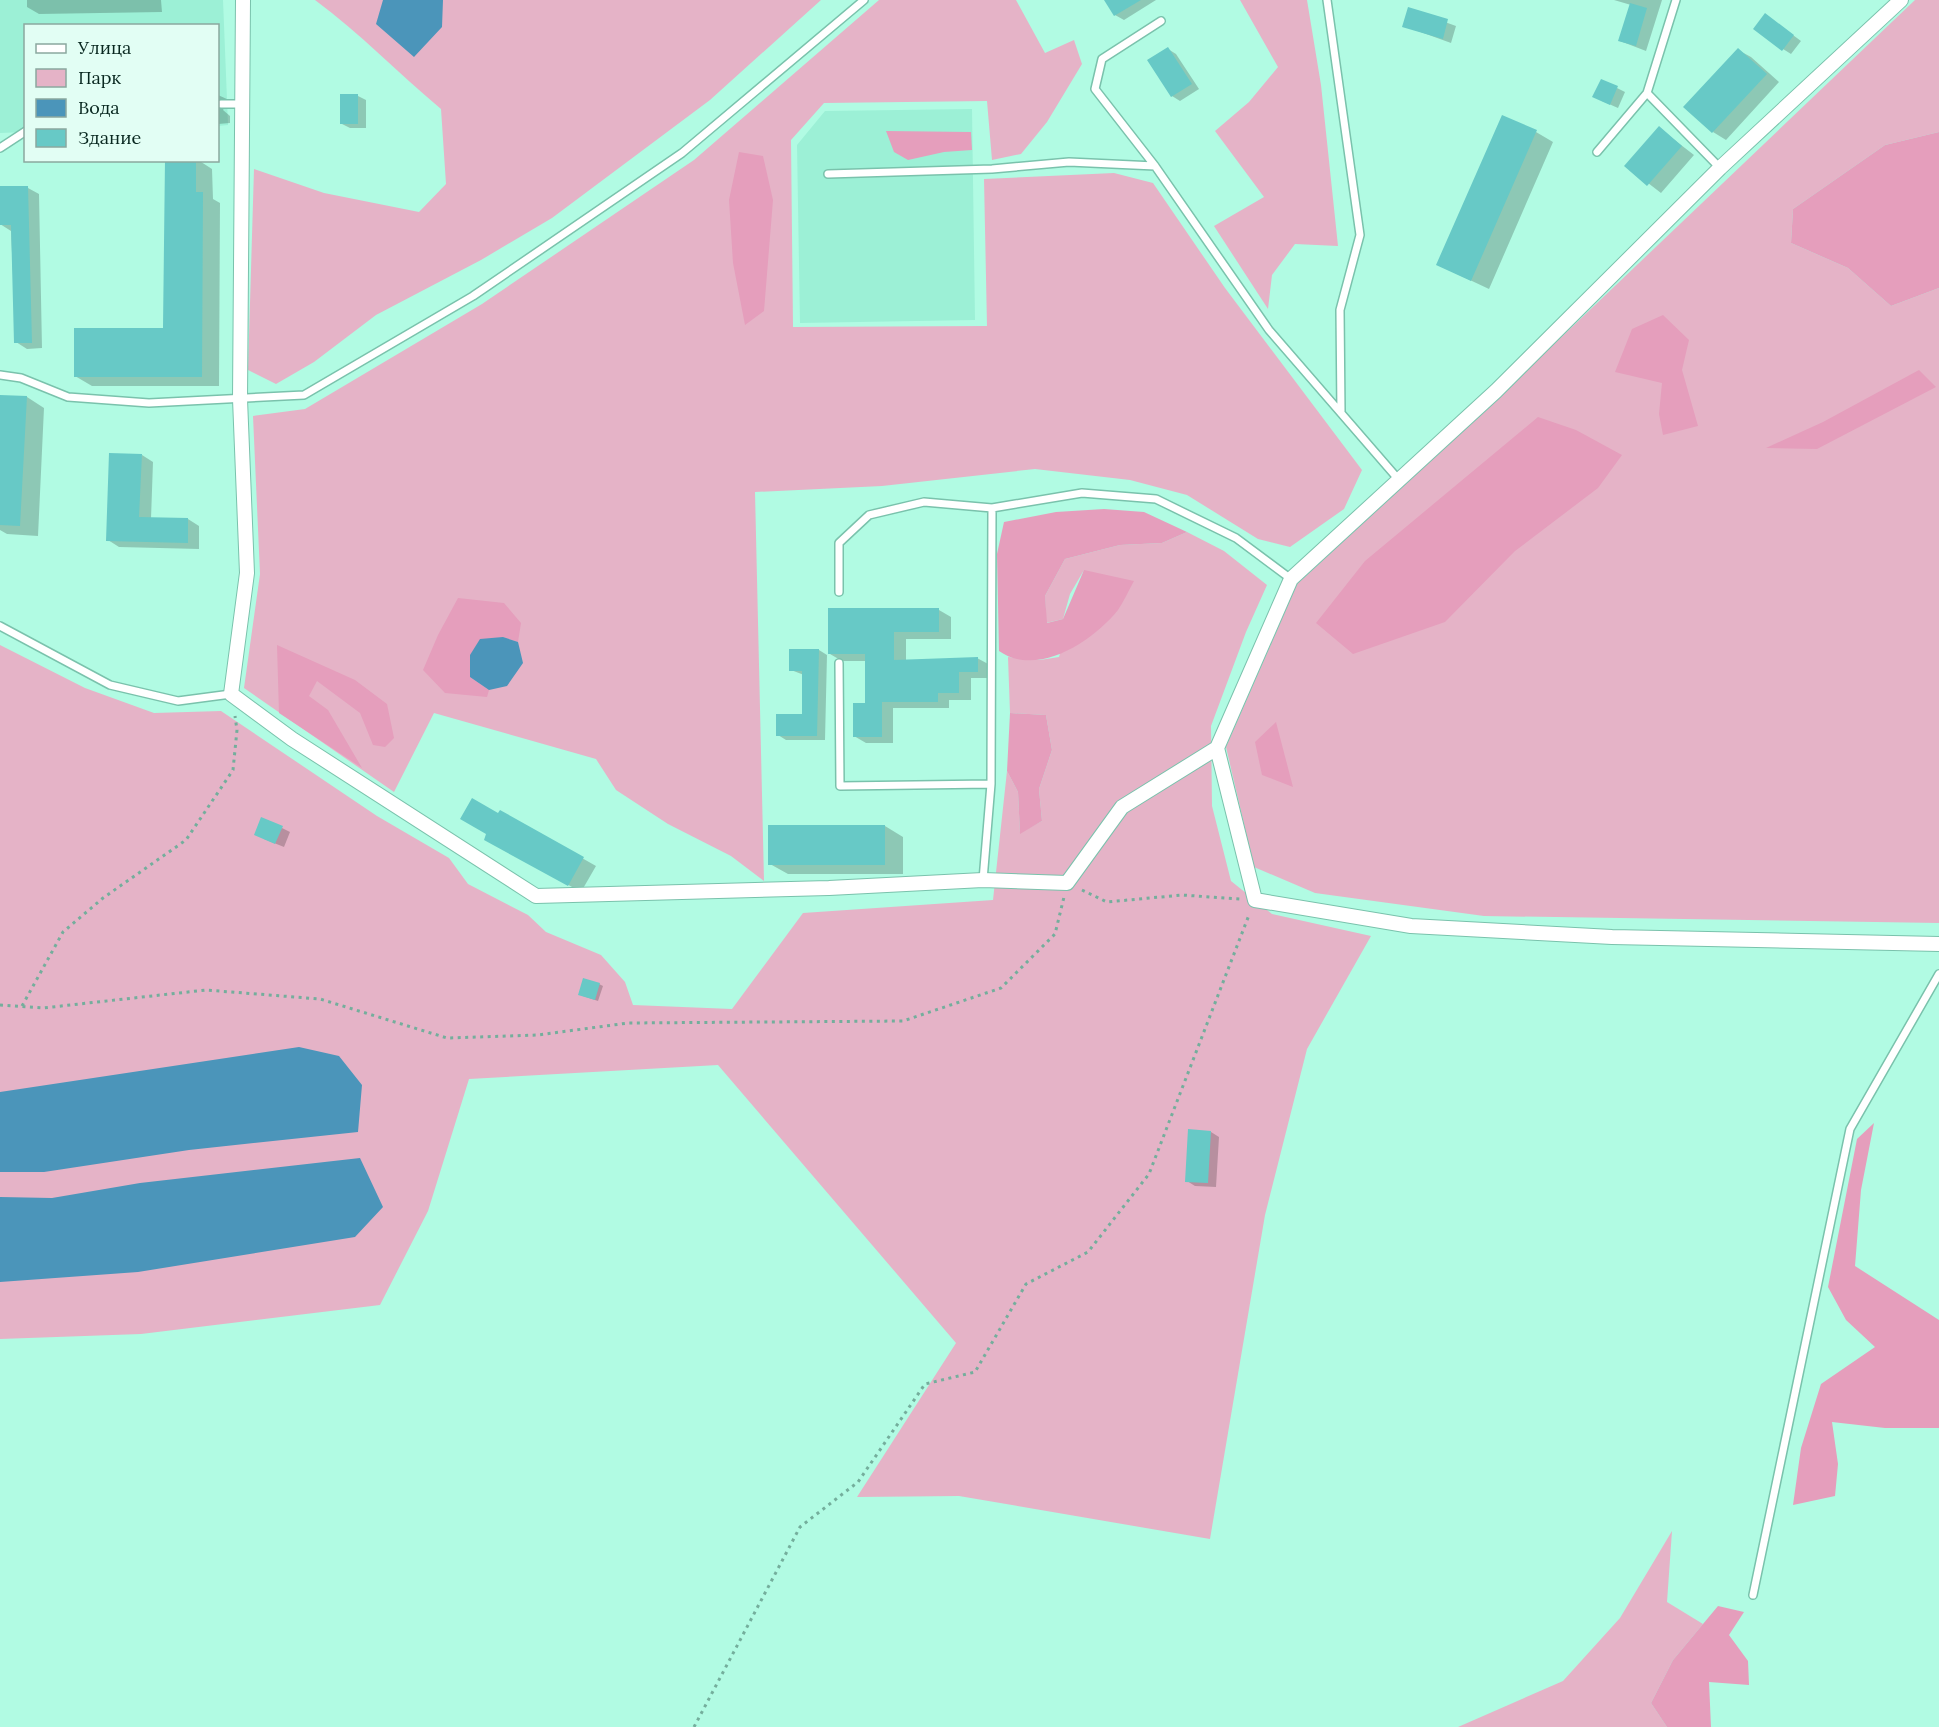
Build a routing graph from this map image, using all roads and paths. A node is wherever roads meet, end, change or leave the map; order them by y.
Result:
1 (243, 0) edge
2 (864, 0) edge
3 (1327, 0) edge
4 (1676, 0) edge
5 (1901, 0) edge
6 (1161, 21) dead end
7 (1647, 93) junction
8 (242, 104) junction
9 (221, 105) dead end
10 (24, 132) edge
11 (0, 148) edge
12 (1597, 152) dead end
13 (1155, 166) junction
14 (1720, 168) junction
15 (828, 174) dead end
16 (0, 375) edge
17 (240, 399) junction
18 (1341, 413) junction
19 (1399, 480) junction
20 (992, 508) junction
21 (1291, 579) junction
22 (839, 592) dead end
23 (0, 626) edge
24 (839, 663) dead end
25 (231, 694) junction
26 (1217, 748) junction
27 (991, 784) junction
28 (983, 880) junction
29 (1067, 883) junction
30 (1255, 900) junction
31 (1939, 944) edge
32 (1939, 974) edge
33 (0, 1005) edge
34 (22, 1006) junction
35 (1753, 1595) dead end
36 (694, 1727) edge

1 - 8 street
2 - 17 lane
3 - 18 lane
4 - 7 lane
5 - 14 street
6 - 13 lane
7 - 12 lane
7 - 14 lane
8 - 9 lane
8 - 17 street
10 - 11 lane
13 - 15 lane
13 - 18 lane
14 - 19 street
16 - 17 lane
17 - 25 street
18 - 19 lane
19 - 21 street
20 - 21 lane
20 - 22 lane
20 - 27 lane
21 - 26 street
23 - 25 lane
24 - 27 lane
25 - 28 street
25 - 34 path
26 - 29 street
26 - 30 street
27 - 28 lane
28 - 29 street
29 - 30 path
29 - 34 path
30 - 31 street
30 - 36 path
32 - 35 lane
33 - 34 path

